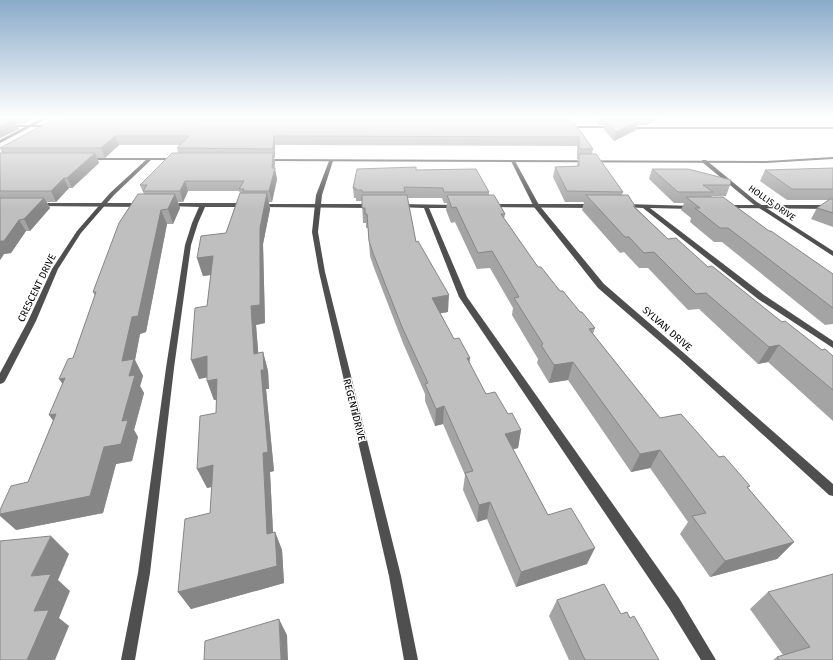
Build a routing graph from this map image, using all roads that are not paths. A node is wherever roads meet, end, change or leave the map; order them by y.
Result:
1 (833, 158) edge
2 (150, 159) junction
3 (79, 160) edge
4 (182, 160) edge
5 (260, 160) edge
6 (513, 160) junction
7 (331, 161) junction
8 (704, 161) junction
9 (32, 205) edge
10 (103, 205) junction
11 (149, 205) edge
12 (164, 205) edge
13 (203, 205) junction
14 (249, 205) edge
15 (257, 205) edge
16 (318, 206) junction
17 (380, 206) edge
18 (388, 206) edge
19 (426, 206) junction
20 (466, 206) edge
21 (482, 206) edge
22 (536, 206) junction
23 (598, 206) edge
24 (621, 206) edge
25 (644, 206) junction
26 (699, 207) edge
27 (722, 207) edge
28 (761, 207) junction
29 (833, 207) edge
30 (833, 254) edge
31 (833, 344) edge
32 (0, 381) edge
33 (833, 491) edge
34 (128, 660) edge
35 (411, 660) edge
36 (709, 660) edge

1 - 8 street
2 - 3 street
2 - 4 street
2 - 10 street, CRESCENT DRIVE
5 - 7 street
6 - 7 street
6 - 8 street
6 - 22 street, SYLVAN DRIVE
7 - 16 street, REGENT DRIVE
8 - 28 street, HOLLIS DRIVE
9 - 10 street
10 - 11 street
10 - 32 street, CRESCENT DRIVE
12 - 13 street
13 - 14 street
13 - 34 street
15 - 16 street
16 - 17 street
16 - 35 street, REGENT DRIVE
18 - 19 street
19 - 20 street
19 - 36 street
21 - 22 street
22 - 23 street
22 - 33 street, SYLVAN DRIVE
24 - 25 street
25 - 26 street
25 - 31 street
27 - 28 street
28 - 29 street
28 - 30 street, HOLLIS DRIVE

